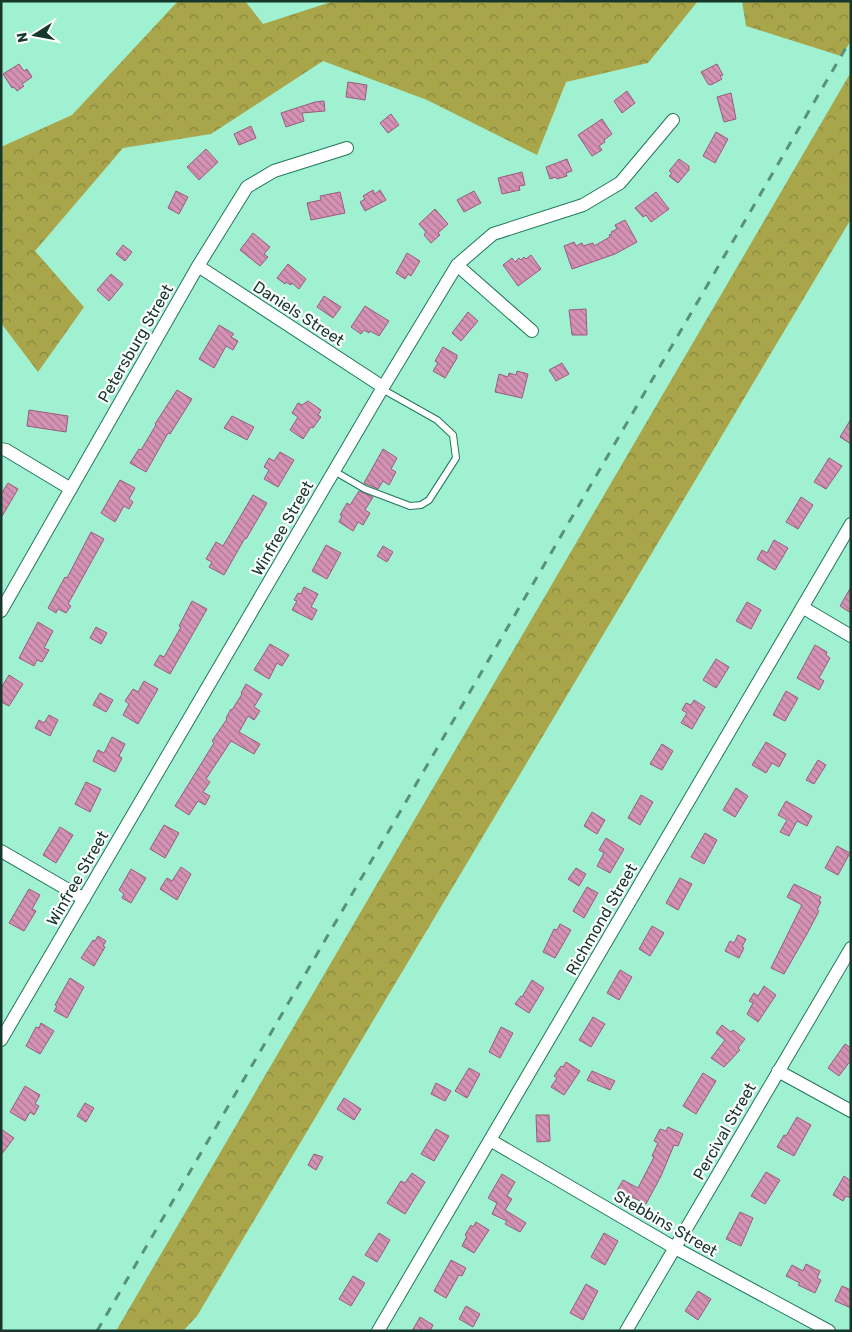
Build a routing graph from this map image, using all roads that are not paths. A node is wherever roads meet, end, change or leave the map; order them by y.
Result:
1 (673, 120) dead end
2 (347, 148) dead end
3 (457, 265) junction
4 (198, 266) junction
5 (532, 331) dead end
6 (382, 388) junction
7 (1, 449) edge
8 (334, 471) junction
9 (71, 489) junction
10 (851, 524) edge
11 (802, 607) junction
12 (1, 611) edge
13 (851, 636) edge
14 (1, 851) edge
15 (84, 898) junction
16 (851, 948) edge
17 (1, 1040) edge
18 (778, 1071) junction
19 (851, 1111) edge
20 (490, 1140) junction
21 (675, 1248) junction
22 (378, 1331) edge
23 (626, 1331) edge
24 (829, 1331) edge

1 - 3 street, Winfree Street
2 - 4 street, Petersburg Street
3 - 5 street
3 - 6 street, Winfree Street
4 - 6 street, Daniels Street
4 - 9 street, Petersburg Street
6 - 8 street, Winfree Street
6 - 8 lane
7 - 9 street
8 - 15 street, Winfree Street
9 - 12 street, Petersburg Street
10 - 11 street, Richmond Street
11 - 13 street
11 - 20 street, Richmond Street
14 - 15 street
15 - 17 street, Winfree Street
16 - 18 street, Percival Street
18 - 19 street
18 - 21 street, Percival Street
20 - 21 street, Stebbins Street
20 - 22 street, Richmond Street
21 - 23 street, Percival Street
21 - 24 street, Stebbins Street

